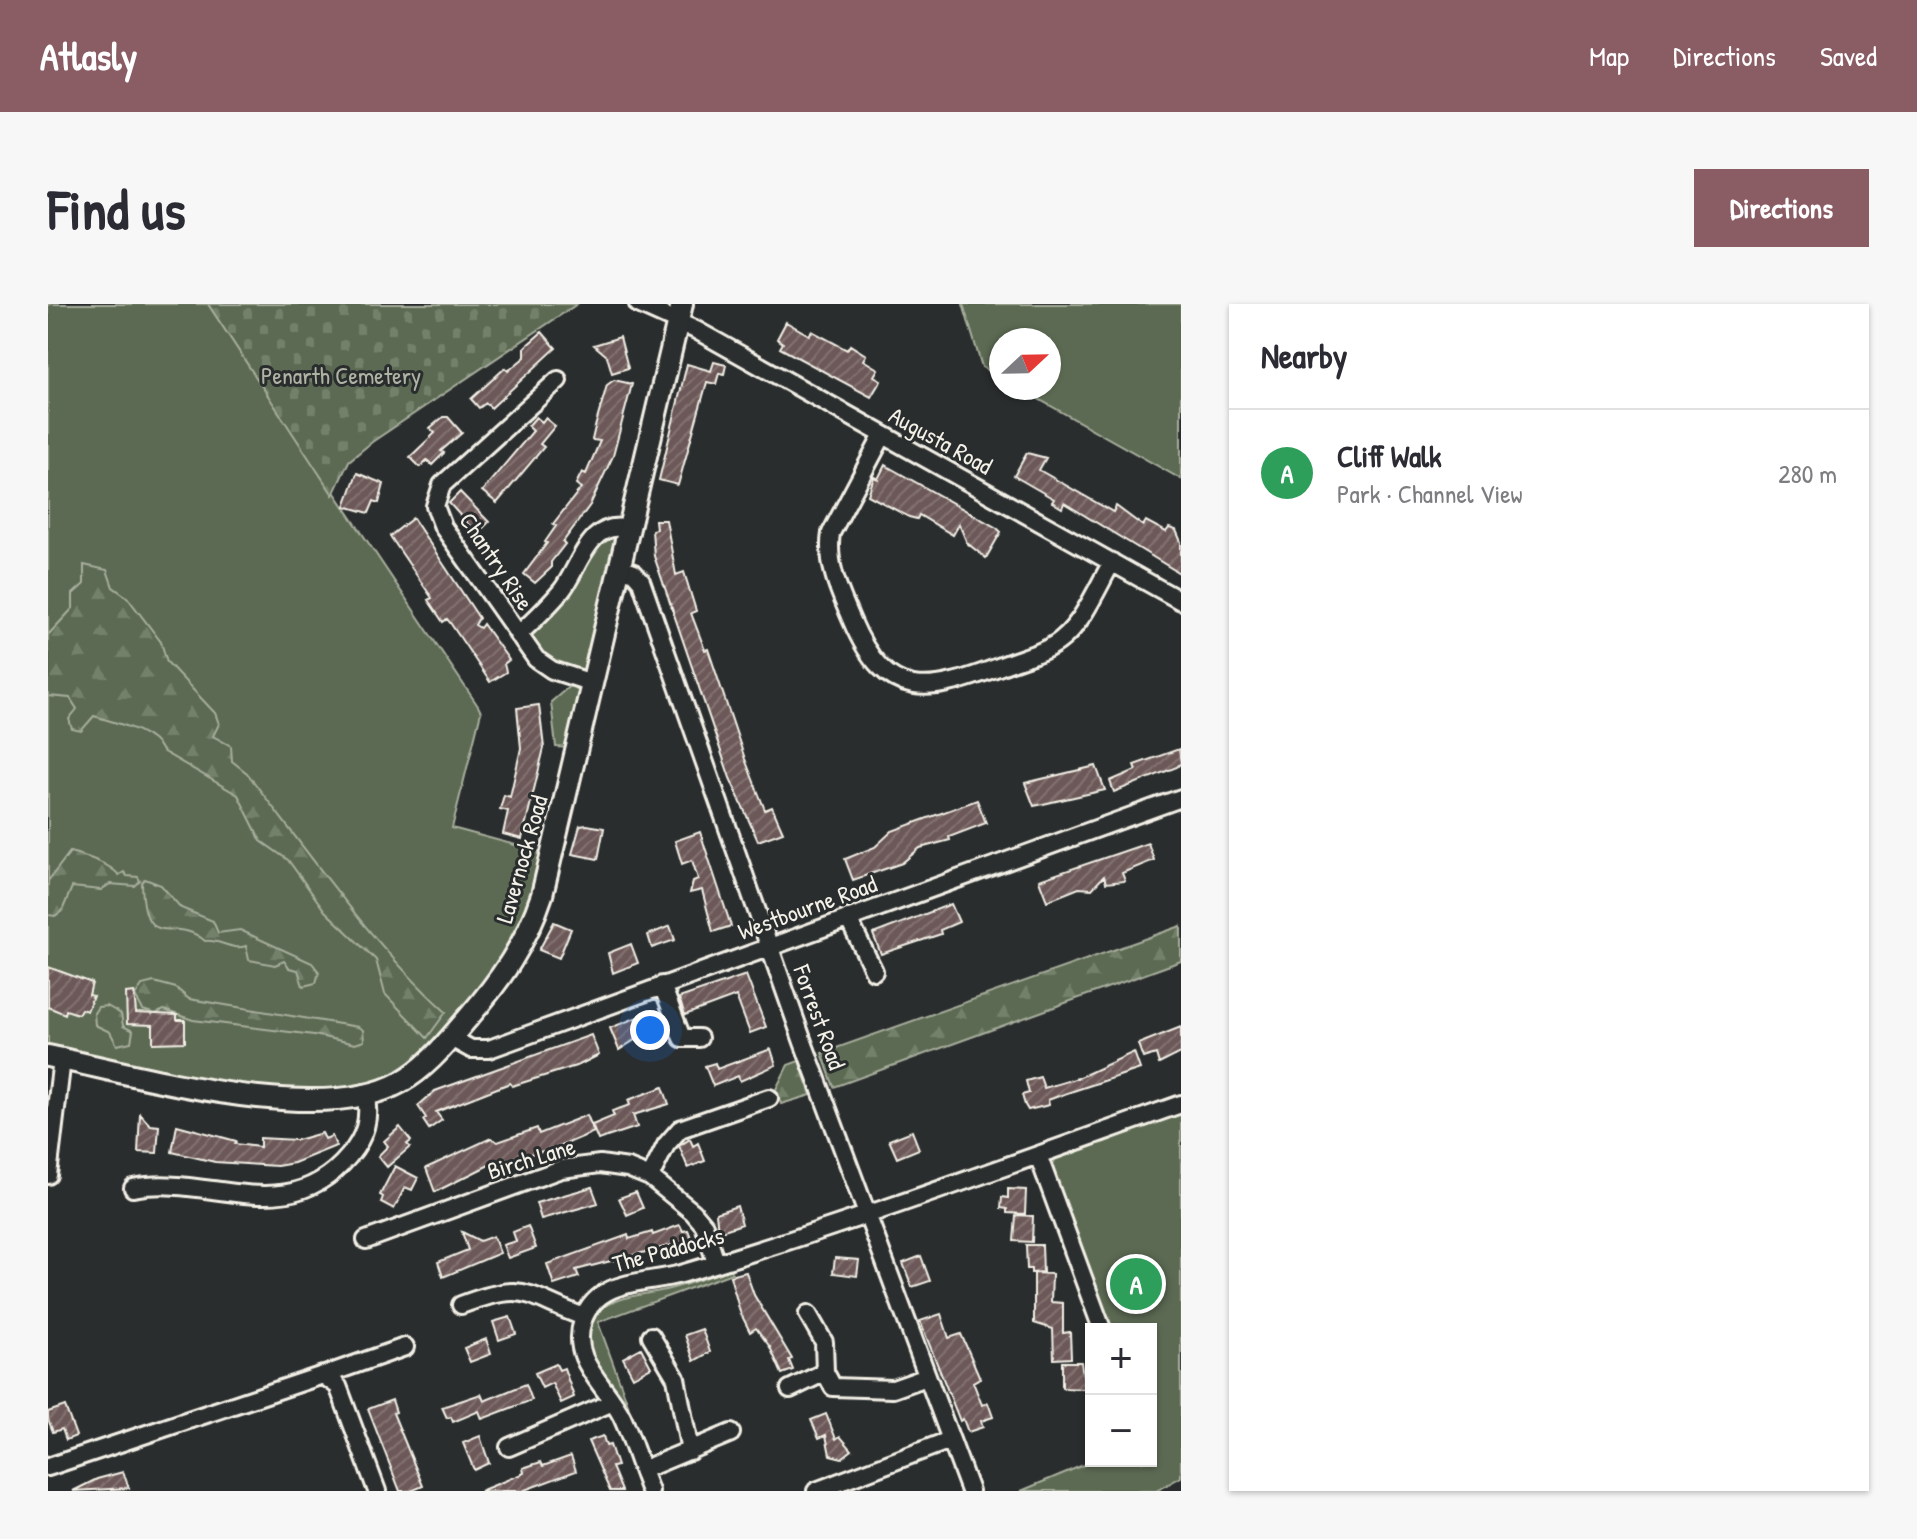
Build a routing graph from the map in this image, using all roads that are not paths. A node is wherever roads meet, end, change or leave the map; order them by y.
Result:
1 (638, 304) edge
2 (680, 313) edge
3 (558, 380) dead end
4 (883, 435) junction
5 (629, 529) junction
6 (1112, 562) junction
7 (620, 568) junction
8 (1181, 601) edge
9 (518, 635) junction
10 (592, 683) junction
11 (1181, 798) edge
12 (848, 918) junction
13 (769, 946) junction
14 (874, 971) dead end
15 (662, 985) junction
16 (451, 1038) junction
17 (699, 1038) dead end
18 (55, 1057) edge
19 (365, 1093) junction
20 (769, 1098) dead end
21 (1181, 1104) edge
22 (51, 1130) edge
23 (1038, 1155) junction
24 (48, 1175) edge
25 (650, 1177) junction
26 (133, 1188) dead end
27 (867, 1216) junction
28 (366, 1240) dead end
29 (716, 1263) junction
30 (461, 1305) dead end
31 (808, 1314) dead end
32 (584, 1317) junction
33 (1100, 1323) edge
34 (651, 1336) dead end
35 (405, 1347) dead end
36 (825, 1372) junction
37 (324, 1375) junction
38 (927, 1377) junction
39 (790, 1389) dead end
40 (613, 1402) junction
41 (731, 1433) dead end
42 (950, 1440) junction
43 (509, 1447) dead end
44 (690, 1451) junction
45 (48, 1467) edge
46 (642, 1470) junction
47 (377, 1491) edge
48 (650, 1491) edge
49 (816, 1491) edge
50 (970, 1491) edge

1 - 2 street, Augusta Road
2 - 4 street, Augusta Road
2 - 5 main road, Lavernock Road
3 - 9 street, Chantry Rise
4 - 6 street, Augusta Road
4 - 6 street
5 - 7 main road, Lavernock Road
5 - 9 street
6 - 8 street, Augusta Road
7 - 10 main road, Lavernock Road
7 - 13 street, Forrest Road
9 - 10 street, Chantry Rise
10 - 16 main road, Lavernock Road
11 - 12 street, Westbourne Road
12 - 13 street, Westbourne Road
12 - 14 street
13 - 15 street, Westbourne Road
13 - 27 street, Forrest Road
15 - 16 street, Westbourne Road
15 - 17 street
16 - 19 main road, Lavernock Road
18 - 19 main road, Lavernock Road
18 - 22 street
19 - 26 street
20 - 25 street
21 - 23 street, The Paddocks
22 - 24 street
23 - 27 street, The Paddocks
23 - 33 street
25 - 28 street, Birch Lane
25 - 29 street, Birch Lane
27 - 29 street, The Paddocks
27 - 38 street, Forrest Road
29 - 32 street, The Paddocks
30 - 32 street
31 - 36 street
32 - 40 street
34 - 44 street
35 - 37 street
36 - 38 street
36 - 39 street
37 - 45 street
37 - 47 street
38 - 42 street, Forrest Road
40 - 43 street
40 - 46 street
41 - 44 street
42 - 49 street
42 - 50 street, Forrest Road
44 - 46 street
46 - 48 street

